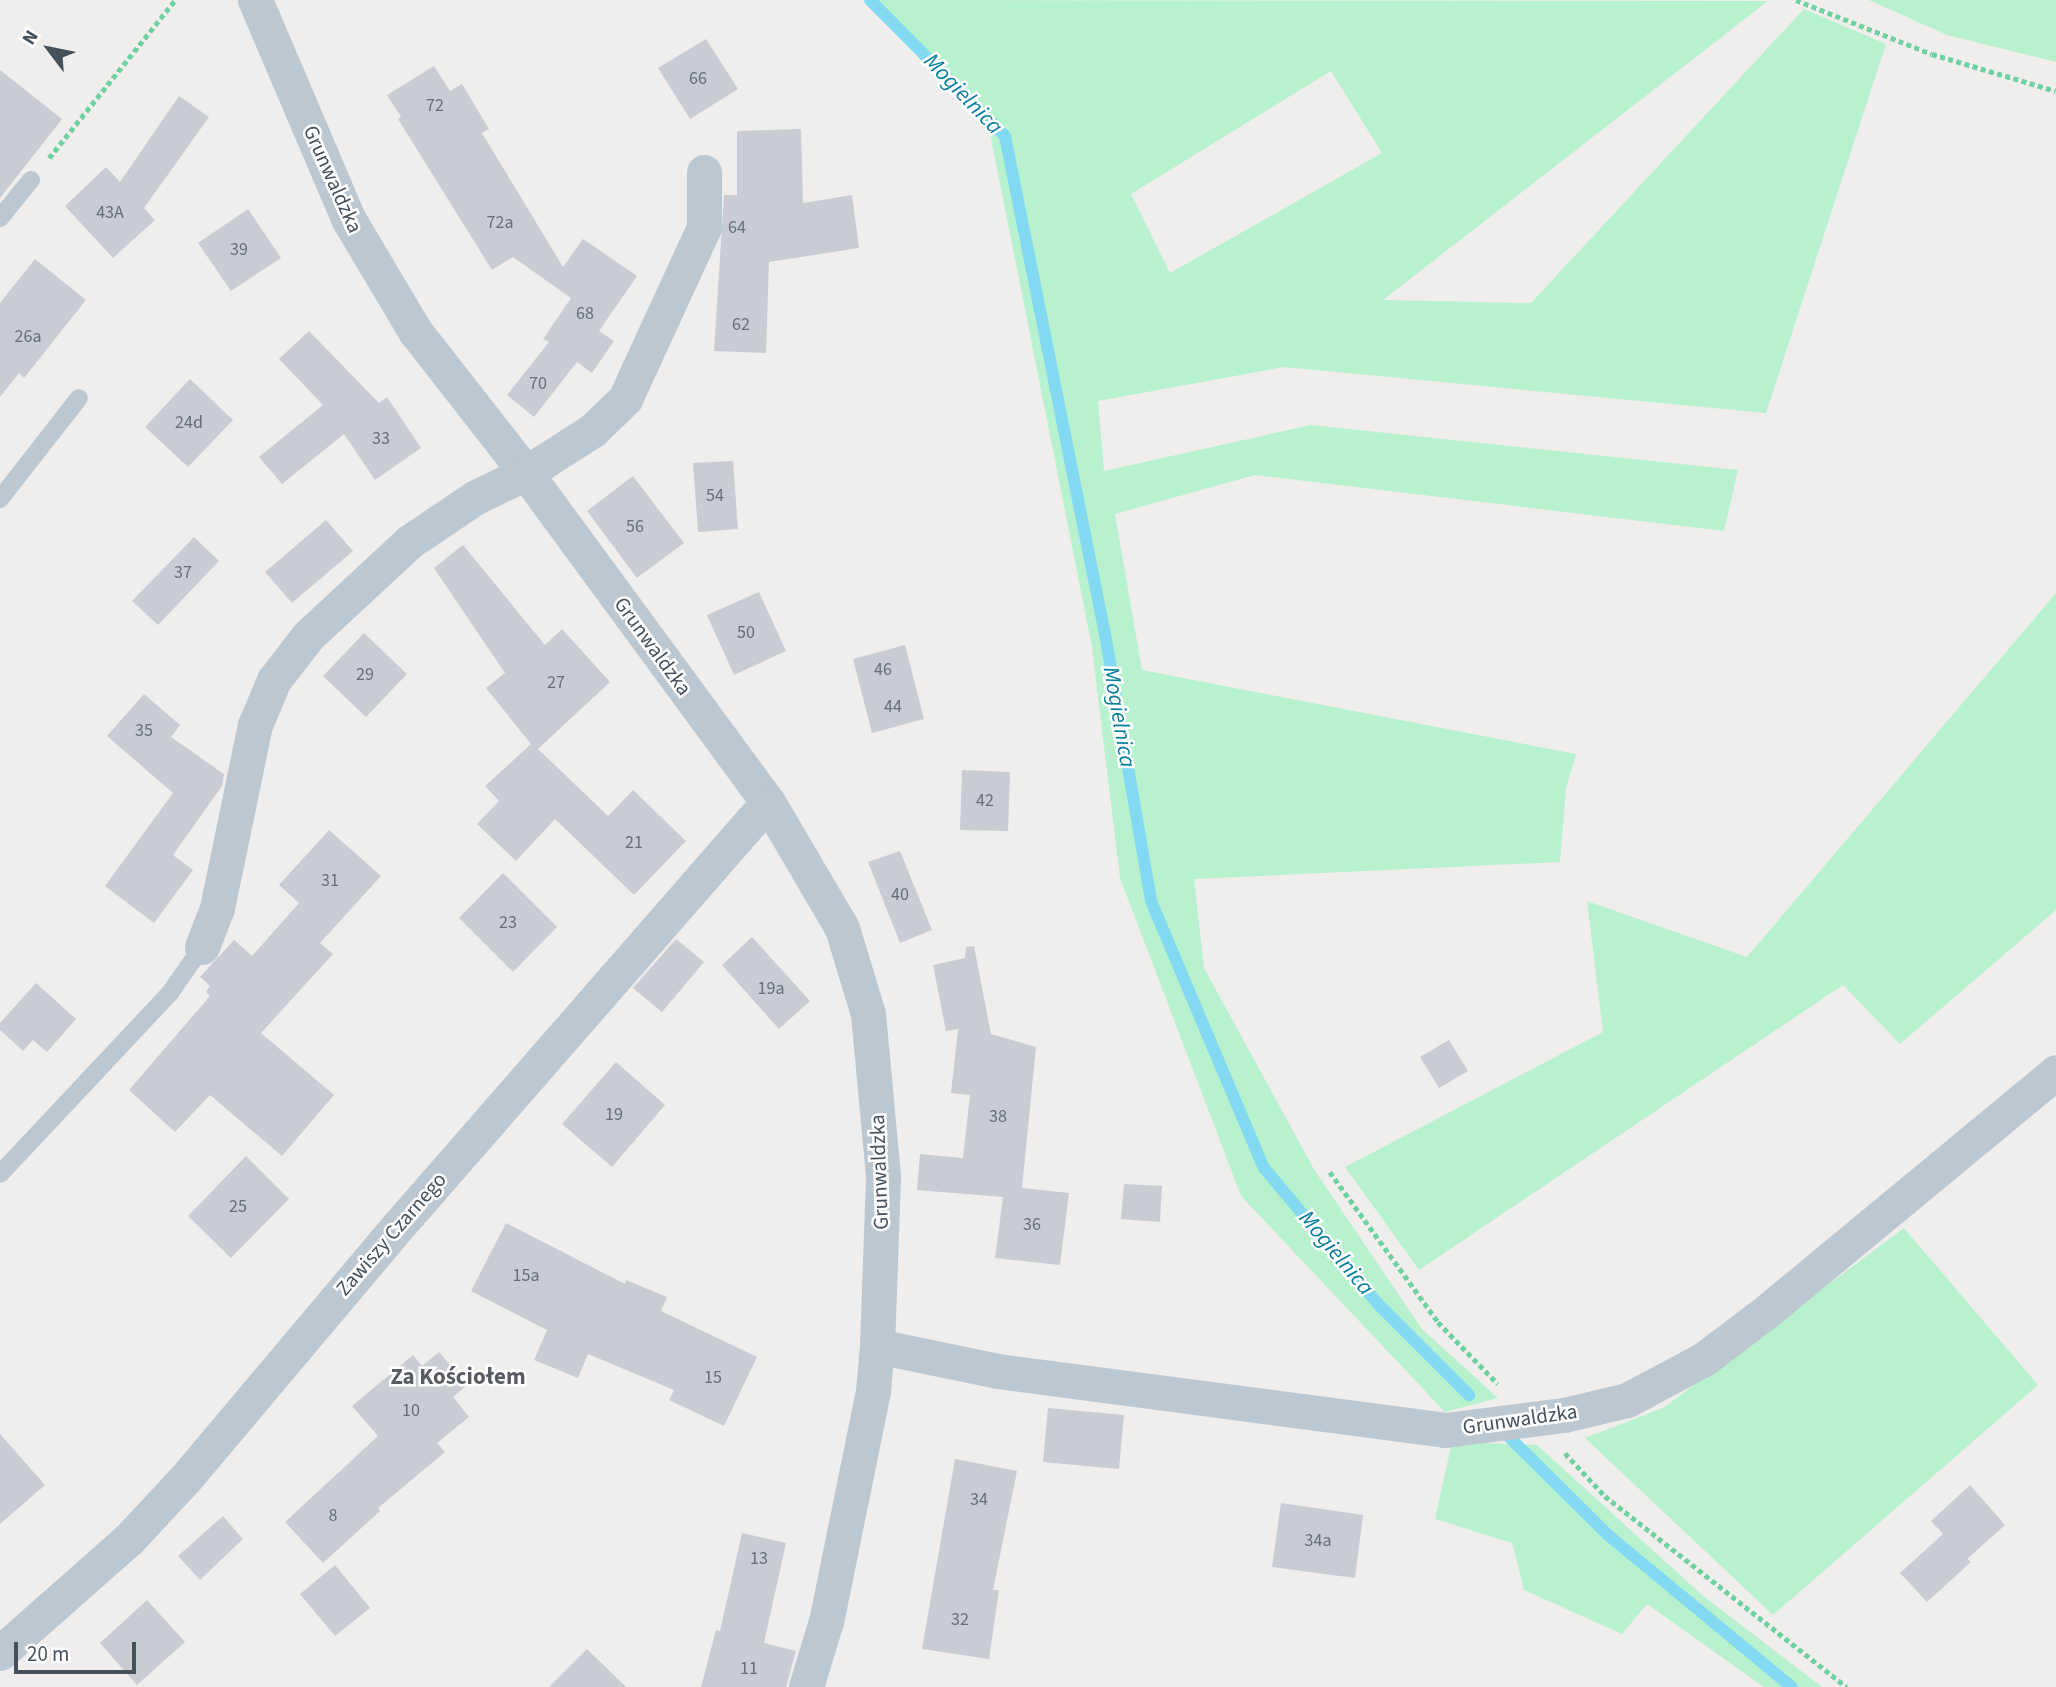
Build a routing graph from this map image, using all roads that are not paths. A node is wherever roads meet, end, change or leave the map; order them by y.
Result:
1 (255, 0) edge
2 (704, 172) dead end
3 (31, 180) road end
4 (0, 218) edge
5 (79, 398) dead end
6 (526, 473) junction
7 (0, 499) edge
8 (768, 802) junction
9 (202, 947) joint
10 (2056, 1072) edge
11 (0, 1174) edge
12 (877, 1346) junction
13 (0, 1653) edge
14 (806, 1687) edge

1 - 6 street, Grunwaldzka
2 - 6 street
3 - 4 lane
5 - 7 lane
6 - 8 street, Grunwaldzka
6 - 9 street
8 - 12 street, Grunwaldzka
8 - 13 street, Zawiszy Czarnego
9 - 11 lane
10 - 12 street, Grunwaldzka
12 - 14 street, Grunwaldzka

